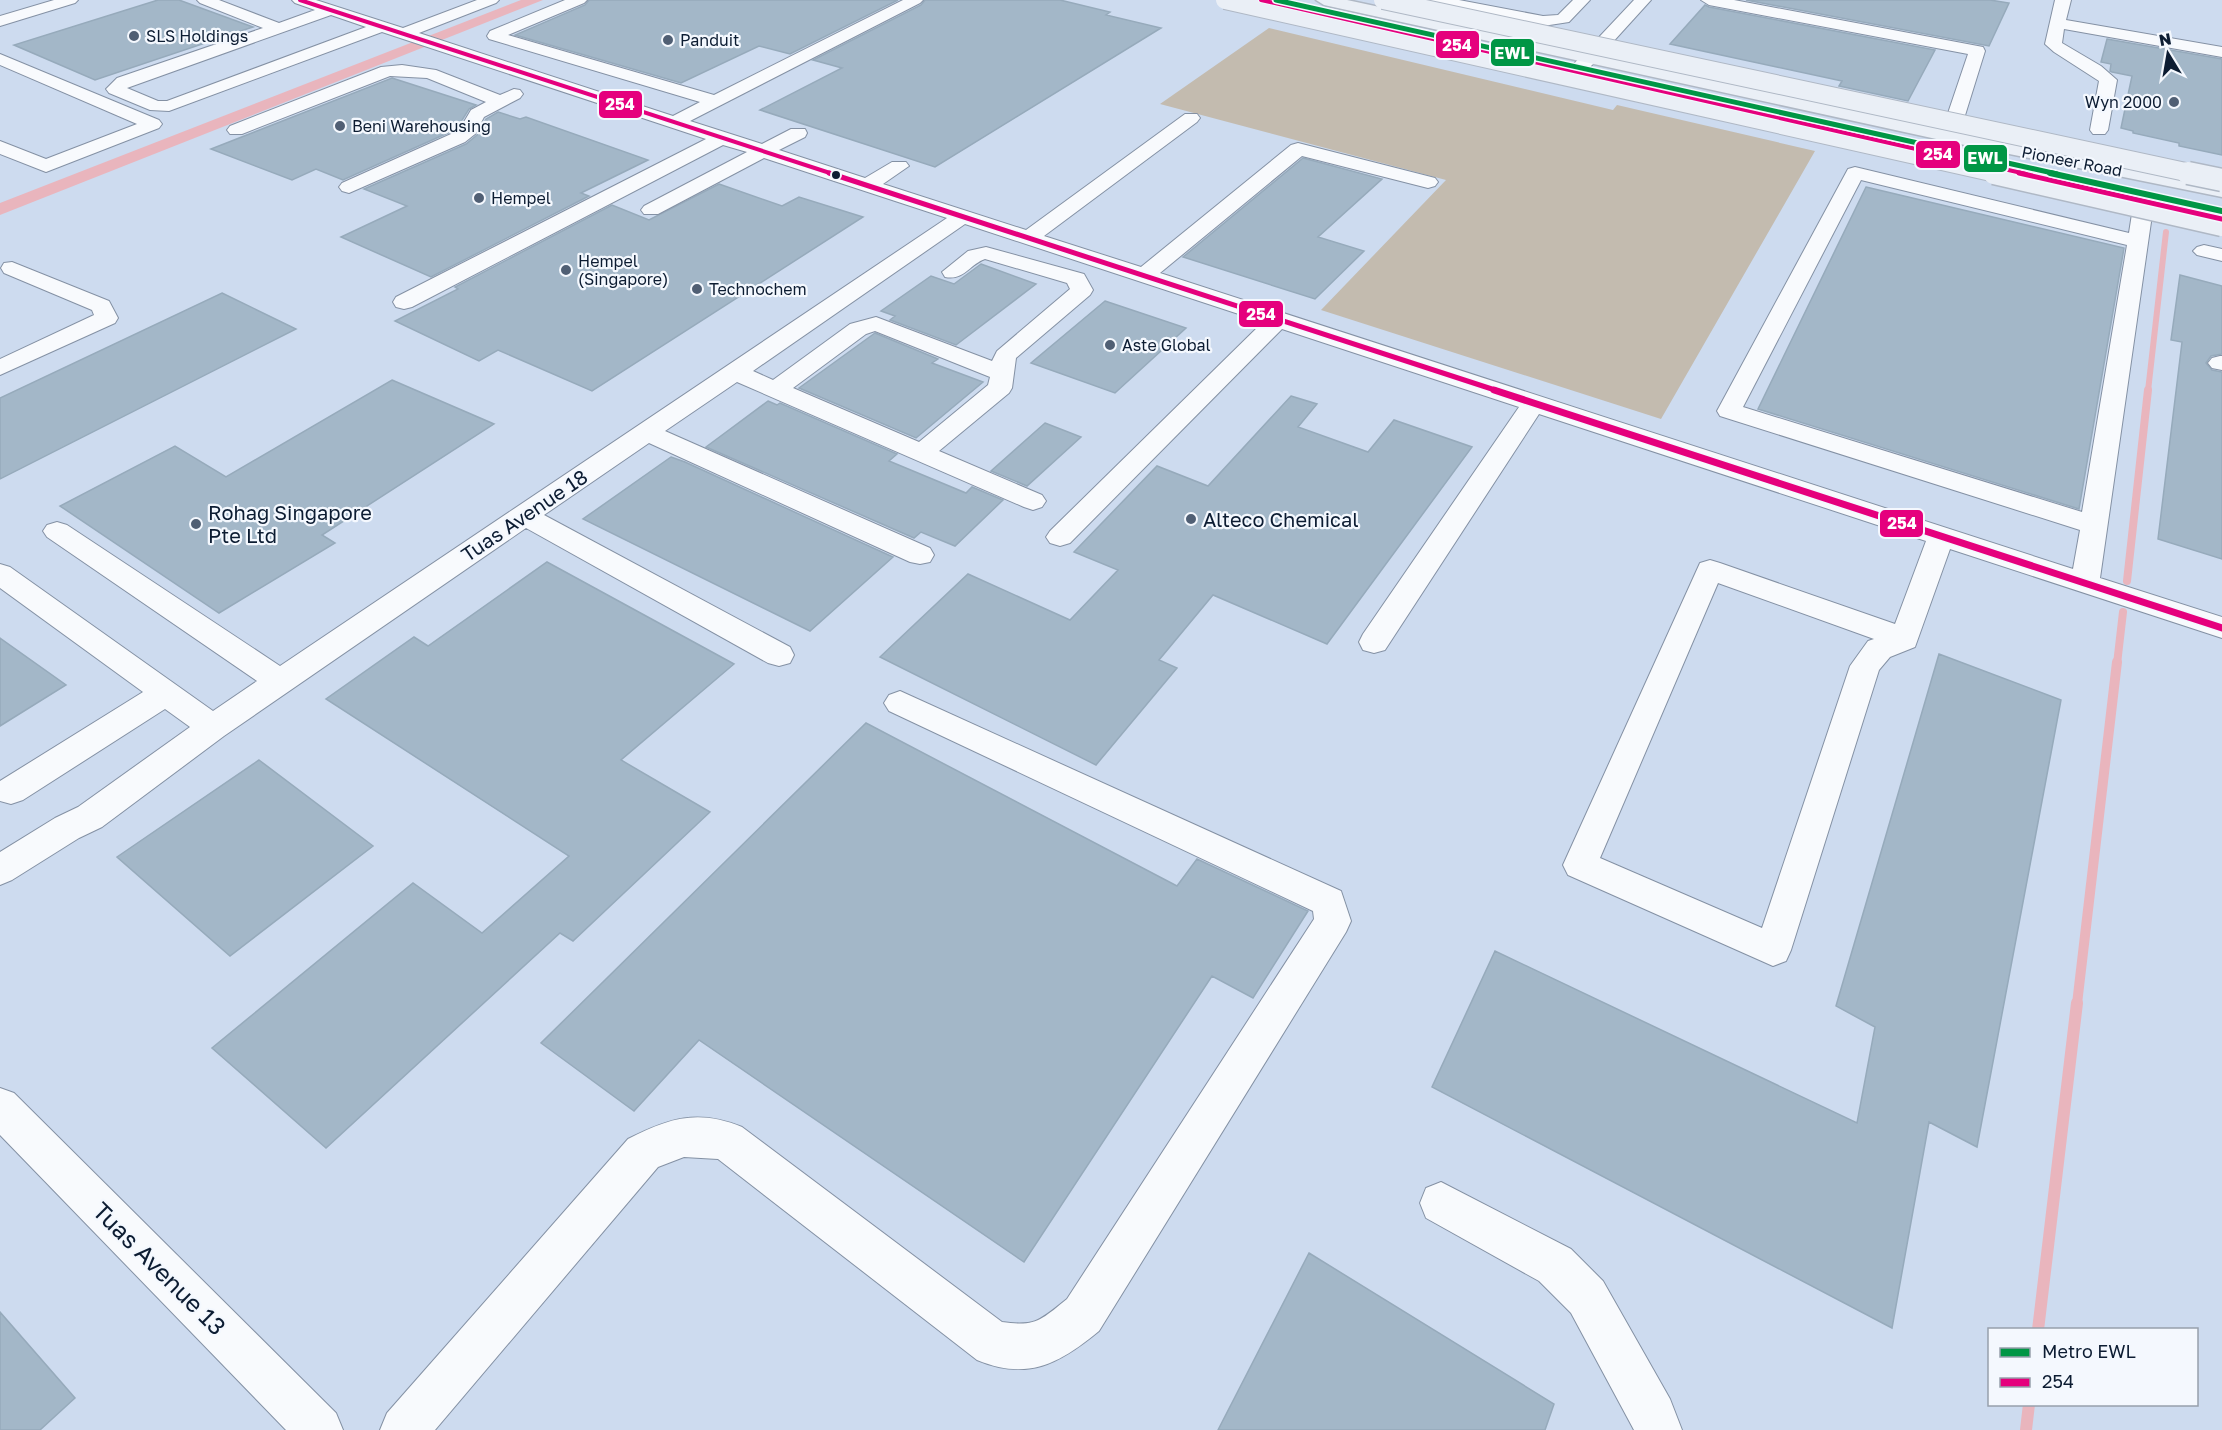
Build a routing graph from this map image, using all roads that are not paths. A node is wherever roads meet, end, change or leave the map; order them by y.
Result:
1 (31, 0) edge
2 (70, 0) edge
3 (205, 0) edge
4 (300, 0) edge
5 (491, 0) edge
6 (579, 0) edge
7 (915, 0) edge
8 (1225, 0) edge
9 (1243, 0) edge
10 (1261, 0) edge
11 (1324, 0) edge
12 (1383, 0) edge
13 (1434, 0) edge
14 (1582, 0) edge
15 (1643, 0) edge
16 (1709, 0) edge
17 (2063, 0) edge
18 (0, 9) edge
19 (331, 10) junction
20 (0, 21) edge
21 (2058, 22) junction
22 (381, 27) junction
23 (278, 28) junction
24 (403, 34) junction
25 (530, 47) junction
26 (2222, 52) edge
27 (0, 58) edge
28 (1589, 58) junction
29 (490, 63) junction
30 (1576, 72) junction
31 (545, 81) junction
32 (500, 101) junction
33 (716, 101) junction
34 (1191, 118) dead end
35 (672, 123) junction
36 (1806, 123) junction
37 (1953, 125) dead end
38 (236, 130) dead end
39 (2099, 130) dead end
40 (798, 133) dead end
41 (720, 139) junction
42 (1797, 143) dead end
43 (0, 147) edge
44 (762, 152) junction
45 (899, 166) dead end
46 (642, 179) junction
47 (2222, 180) edge
48 (1428, 182) dead end
49 (865, 186) junction
50 (349, 187) dead end
51 (2222, 191) edge
52 (681, 194) junction
53 (2144, 201) junction
54 (651, 210) dead end
55 (961, 218) junction
56 (2222, 219) edge
57 (2222, 225) edge
58 (2222, 237) edge
59 (1027, 239) junction
60 (2138, 241) junction
61 (12, 268) dead end
62 (953, 272) dead end
63 (1143, 277) junction
64 (404, 302) dead end
65 (1277, 321) junction
66 (0, 368) edge
67 (735, 372) junction
68 (1002, 373) junction
69 (776, 389) junction
70 (1533, 404) junction
71 (646, 432) junction
72 (922, 452) junction
73 (1033, 501) dead end
74 (525, 515) junction
75 (2094, 525) junction
76 (57, 531) dead end
77 (1060, 537) dead end
78 (1941, 537) junction
79 (920, 555) dead end
80 (0, 574) edge
81 (2085, 583) junction
82 (2222, 628) edge
83 (1904, 639) junction
84 (1374, 642) dead end
85 (778, 655) dead end
86 (280, 681) junction
87 (166, 693) junction
88 (900, 703) dead end
89 (213, 727) junction
90 (10, 791) dead end
91 (90, 817) junction
92 (0, 870) edge
93 (0, 886) edge
94 (0, 1107) edge
95 (1441, 1203) dead end
96 (320, 1430) edge
97 (404, 1430) edge
98 (1658, 1430) edge

1 - 18 street
2 - 20 street
3 - 23 street
4 - 19 street
5 - 24 street
6 - 25 street
7 - 33 street
8 - 57 main road, bridge
9 - 58 main road
10 - 30 main road, Pioneer Road
11 - 28 main road, Pioneer Road
12 - 47 main road, bridge
13 - 14 street
15 - 28 street
16 - 37 street
17 - 21 street
19 - 22 street
19 - 23 street
21 - 26 street
21 - 39 street
22 - 23 street
22 - 24 street
24 - 29 street
25 - 29 street
25 - 33 street
27 - 43 street
28 - 30 street
28 - 51 main road, Pioneer Road
29 - 31 street
30 - 36 main road, Pioneer Road
31 - 32 street
31 - 35 street
32 - 38 street
32 - 50 street
33 - 35 street
34 - 59 street
35 - 41 street
36 - 42 street
36 - 53 main road, Pioneer Road
40 - 44 street
41 - 44 street
41 - 46 street
44 - 49 street
44 - 52 street
45 - 49 street
46 - 52 street
46 - 64 street
48 - 63 street
49 - 55 street
52 - 54 street
53 - 56 main road, Pioneer Road
53 - 60 street
55 - 59 street
55 - 67 street, Tuas Avenue 18
59 - 63 street
60 - 75 street
60 - 75 street
61 - 66 street
62 - 68 street
63 - 65 street
65 - 70 street
65 - 77 street
67 - 69 street
67 - 71 street, Tuas Avenue 18
68 - 69 street
68 - 72 street
69 - 72 street
70 - 78 street
70 - 84 street
71 - 74 street, Tuas Avenue 18
71 - 79 street
72 - 73 street
74 - 85 street
74 - 86 street, Tuas Avenue 18
75 - 81 street
76 - 86 street
78 - 81 street
78 - 83 street
80 - 87 street
81 - 82 street
83 - 83 street
86 - 89 street, Tuas Avenue 18
87 - 89 street
87 - 90 street
88 - 97 street
89 - 91 street, Tuas Avenue 18
91 - 92 street, Tuas Avenue 18
91 - 93 street, Tuas Avenue 18
94 - 96 street, Tuas Avenue 13
95 - 98 street

